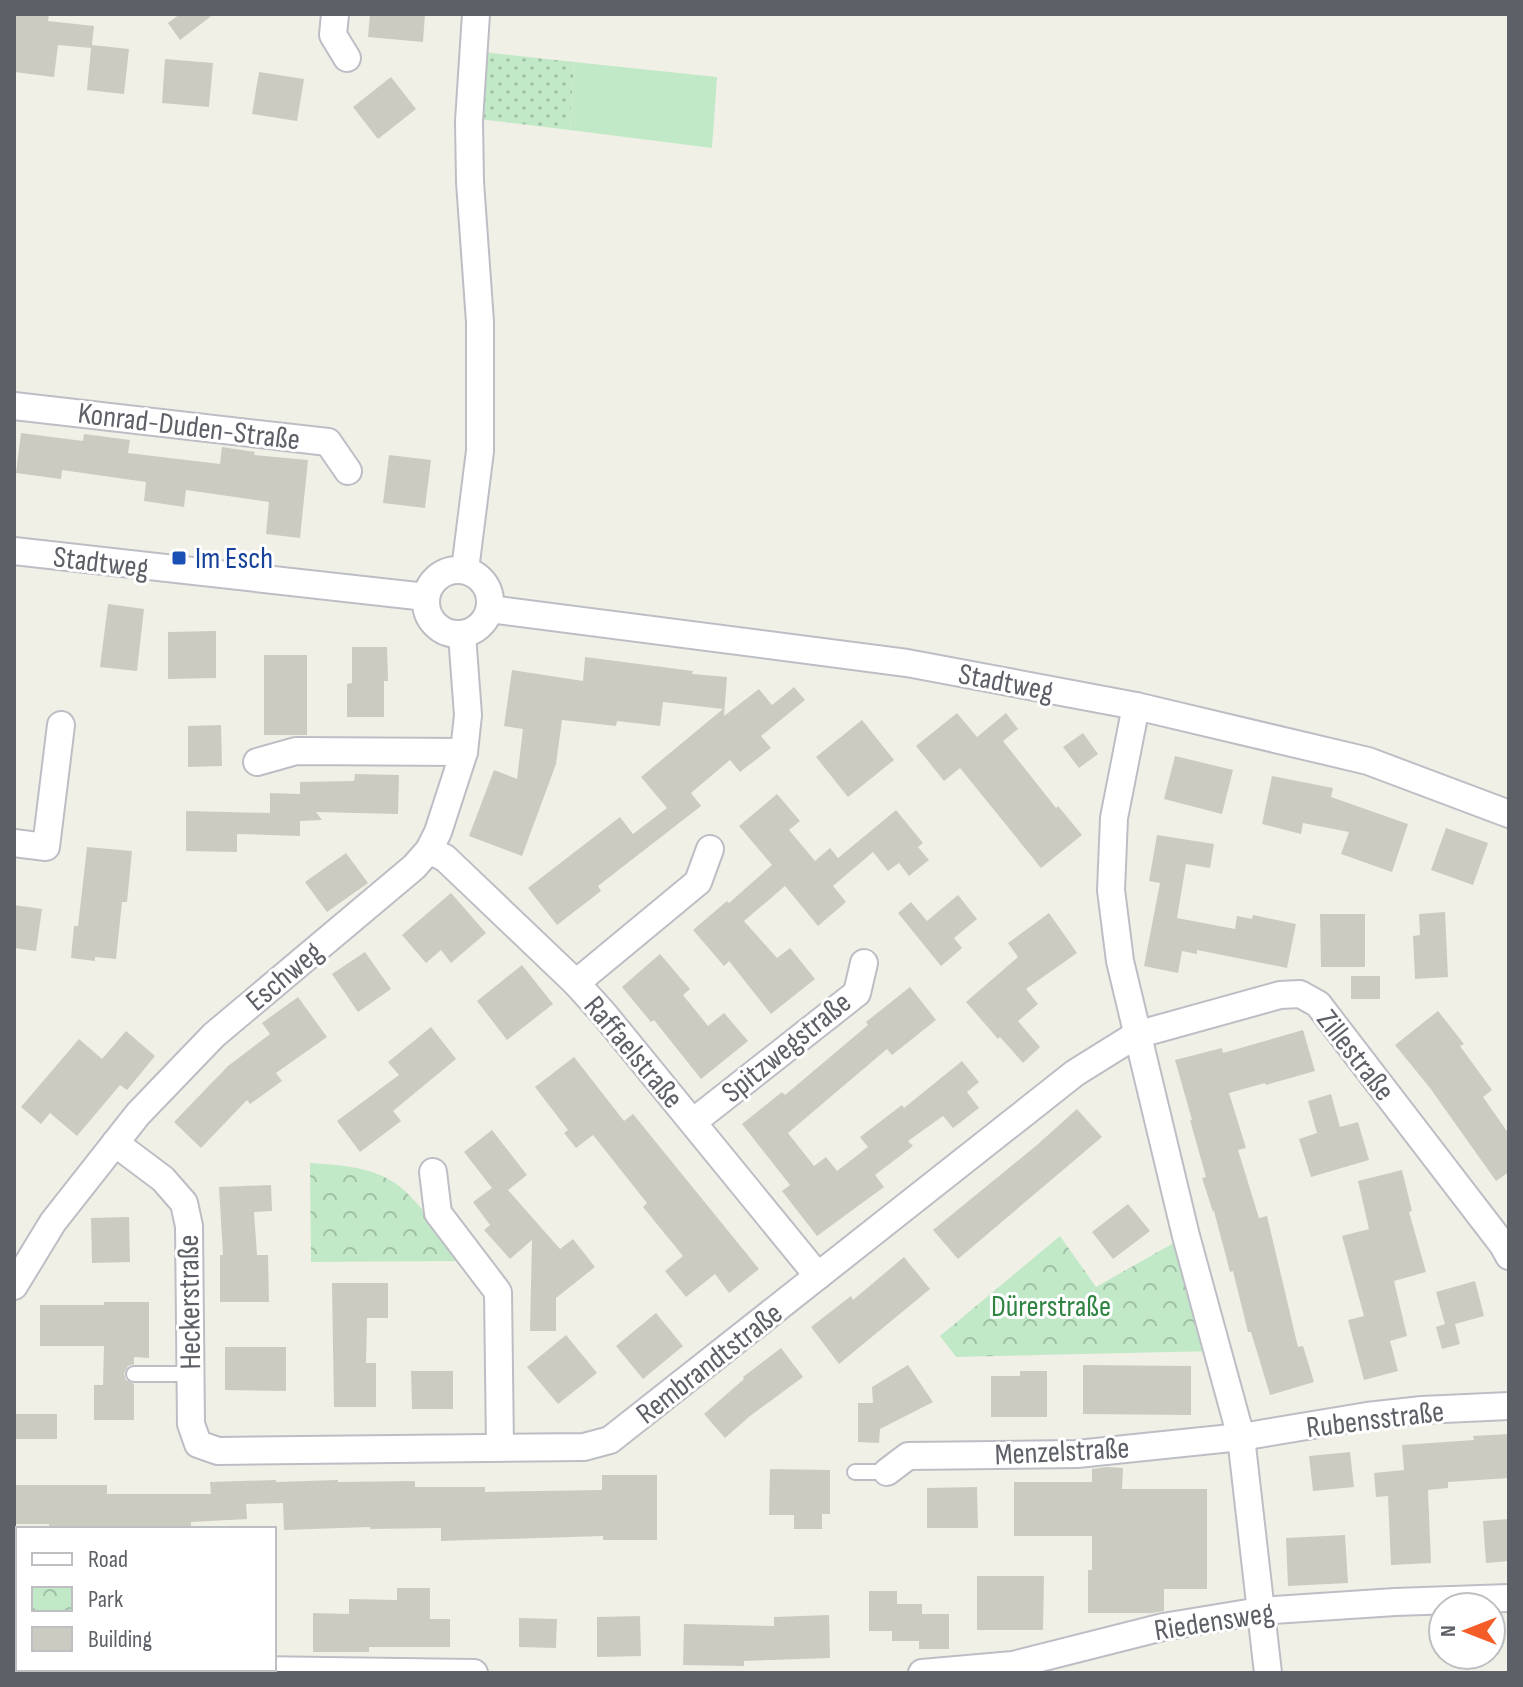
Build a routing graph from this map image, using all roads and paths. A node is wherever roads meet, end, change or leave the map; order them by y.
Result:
1 (335, 14) edge
2 (476, 14) edge
3 (347, 58) dead end
4 (14, 406) edge
5 (348, 471) dead end
6 (14, 551) edge
7 (465, 570) junction
8 (426, 597) junction
9 (490, 609) junction
10 (462, 635) junction
11 (1136, 706) junction
12 (61, 725) dead end
13 (464, 752) junction
14 (257, 762) dead end
15 (1509, 814) edge
16 (14, 843) edge
17 (710, 849) dead end
18 (429, 850) junction
19 (864, 963) dead end
20 (576, 983) junction
21 (1136, 1035) junction
22 (693, 1122) junction
23 (115, 1143) junction
24 (433, 1172) dead end
25 (1509, 1256) edge
26 (818, 1276) junction
27 (14, 1286) edge
28 (134, 1374) dead end
29 (190, 1374) junction
30 (1509, 1406) edge
31 (1241, 1437) junction
32 (198, 1444) joint
33 (500, 1447) junction
34 (855, 1472) dead end
35 (887, 1472) joint
36 (1509, 1598) edge
37 (1260, 1611) junction
38 (276, 1670) edge
39 (474, 1673) edge
40 (922, 1673) edge
41 (1268, 1673) edge

1 - 3 street
2 - 7 street
4 - 5 street, Konrad-Duden-Straße
6 - 8 street, Stadtweg
7 - 8 street
7 - 9 street
8 - 10 street
9 - 10 street
9 - 11 street, Stadtweg
10 - 13 street, Eschweg
11 - 15 street, Stadtweg
11 - 21 street
12 - 16 street
13 - 14 street
13 - 18 street, Eschweg
17 - 20 street
18 - 20 street, Raffaelstraße
18 - 23 street, Eschweg
19 - 22 street, Spitzwegstraße
20 - 22 street, Raffaelstraße
21 - 25 street, Zillestraße
21 - 26 street, Rembrandtstraße
21 - 31 street
22 - 26 street, Raffaelstraße
23 - 27 street, Eschweg
23 - 29 street, Heckerstraße
24 - 33 street
26 - 33 street, Rembrandtstraße
28 - 29 lane
29 - 32 street, Heckerstraße
30 - 31 street, Rubensstraße
31 - 35 street, Menzelstraße
31 - 37 street
32 - 33 street, Rembrandtstraße
34 - 35 lane
36 - 37 street, Riedensweg
37 - 40 street, Riedensweg
37 - 41 street
38 - 39 street

